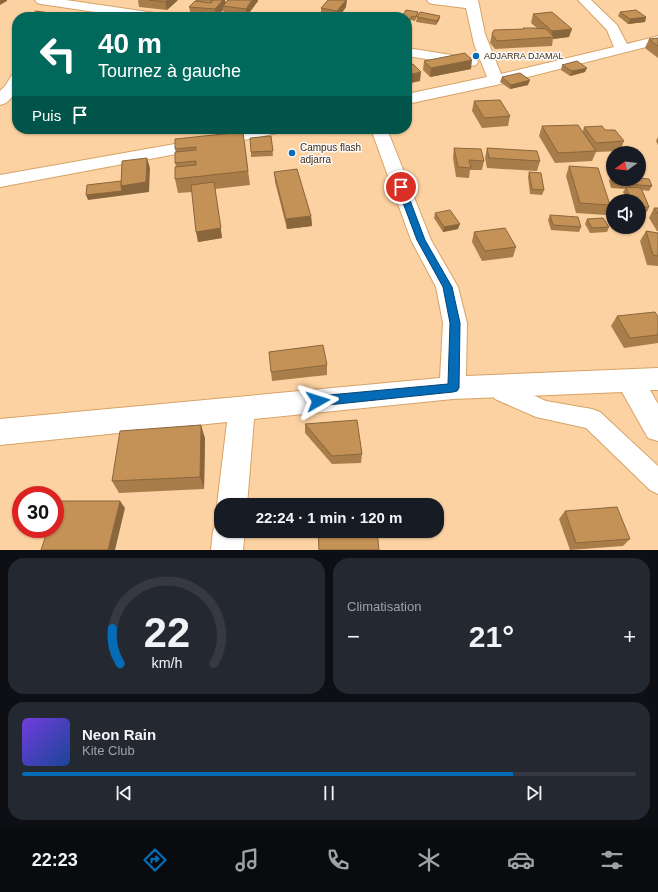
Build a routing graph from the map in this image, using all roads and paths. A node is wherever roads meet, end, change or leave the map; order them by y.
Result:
1 (41, 0) edge
2 (433, 0) edge
3 (584, 0) edge
4 (78, 2) edge
5 (472, 2) edge
6 (142, 4) dead end
7 (109, 12) edge
8 (126, 12) edge
9 (658, 40) edge
10 (621, 49) junction
11 (412, 53) edge
12 (488, 65) junction
13 (496, 80) junction
14 (12, 88) edge
15 (412, 98) edge
16 (0, 100) edge
17 (229, 134) edge
18 (381, 134) edge
19 (204, 137) edge
20 (0, 181) edge
21 (658, 379) edge
22 (630, 381) junction
23 (498, 386) junction
24 (453, 388) junction
25 (242, 408) junction
26 (658, 429) edge
27 (0, 432) edge
28 (658, 482) edge
29 (233, 498) edge
30 (228, 538) edge
31 (227, 550) edge

1 - 4 street
2 - 5 street
3 - 10 street
4 - 7 street
5 - 12 street
6 - 8 street
9 - 10 street
10 - 13 street
11 - 12 street
12 - 13 street
13 - 15 street
14 - 16 street
17 - 19 street
18 - 24 street
19 - 20 street
21 - 22 street
22 - 23 street
22 - 26 street
23 - 24 street
23 - 28 street
24 - 25 street
25 - 27 street
25 - 29 street
30 - 31 street

